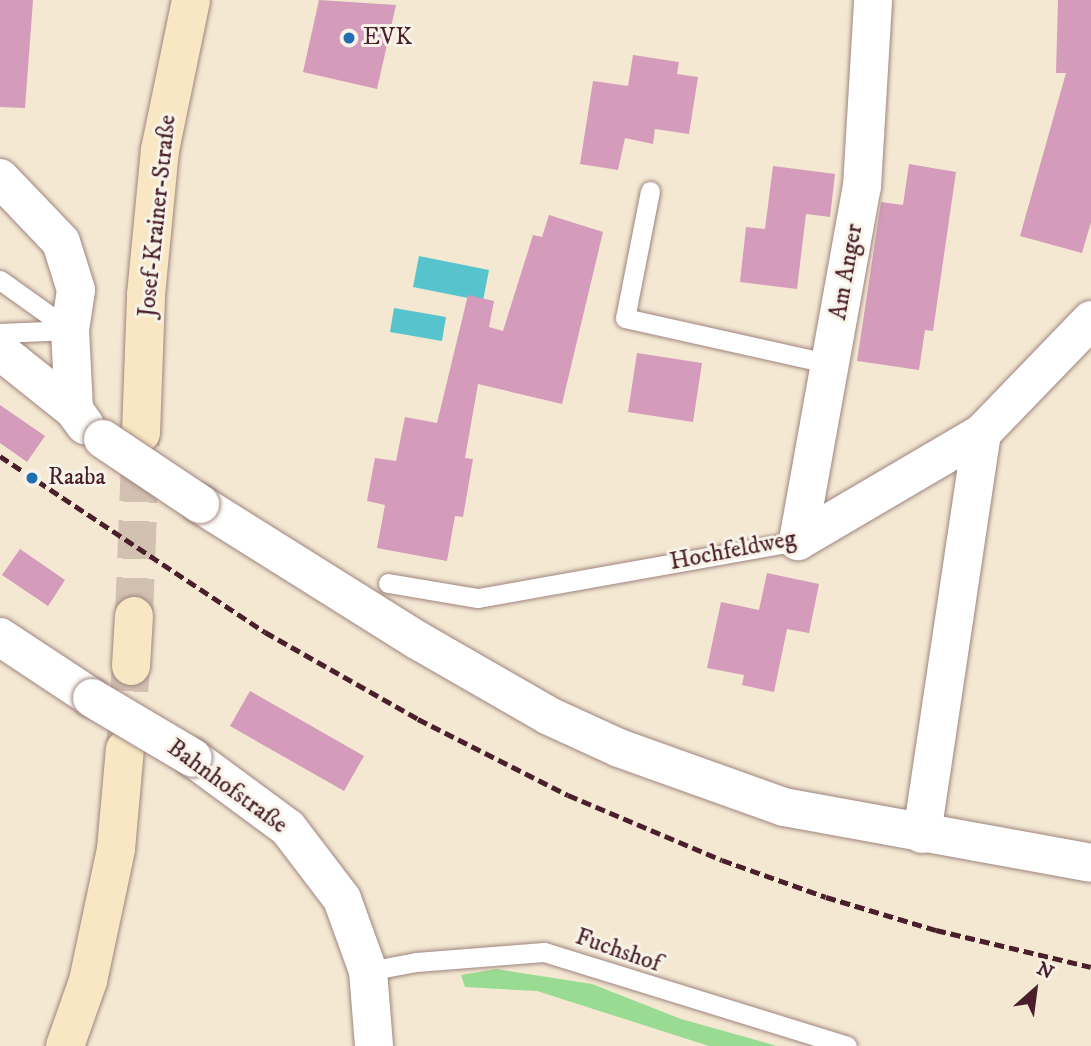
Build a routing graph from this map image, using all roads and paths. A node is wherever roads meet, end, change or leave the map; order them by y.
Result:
1 (191, 0) edge
2 (873, 0) edge
3 (0, 178) edge
4 (650, 191) dead end
5 (0, 280) edge
6 (1091, 320) edge
7 (70, 330) junction
8 (0, 333) edge
9 (0, 351) edge
10 (831, 364) junction
11 (74, 410) junction
12 (141, 433) tunnel mouth
13 (982, 433) junction
14 (798, 541) junction
15 (388, 583) dead end
16 (134, 616) tunnel mouth
17 (0, 637) edge
18 (131, 666) tunnel mouth
19 (125, 749) tunnel mouth
20 (922, 834) junction
21 (1091, 863) edge
22 (368, 971) junction
23 (65, 1046) edge
24 (374, 1046) edge
25 (847, 1046) edge

1 - 12 main road, Josef-Krainer-Straße
2 - 10 street, Am Anger
3 - 7 street
4 - 10 lane
5 - 7 lane
6 - 13 street, Hochfeldweg
7 - 8 lane
7 - 11 street
9 - 11 street
10 - 14 street, Am Anger
11 - 20 street, bridge
13 - 14 street, Hochfeldweg
13 - 20 street
14 - 15 lane, Hochfeldweg
16 - 18 main road
17 - 22 street, Bahnhofstraße, bridge
19 - 23 main road
20 - 21 street
22 - 24 street, Bahnhofstraße
22 - 25 lane, Fuchshof

